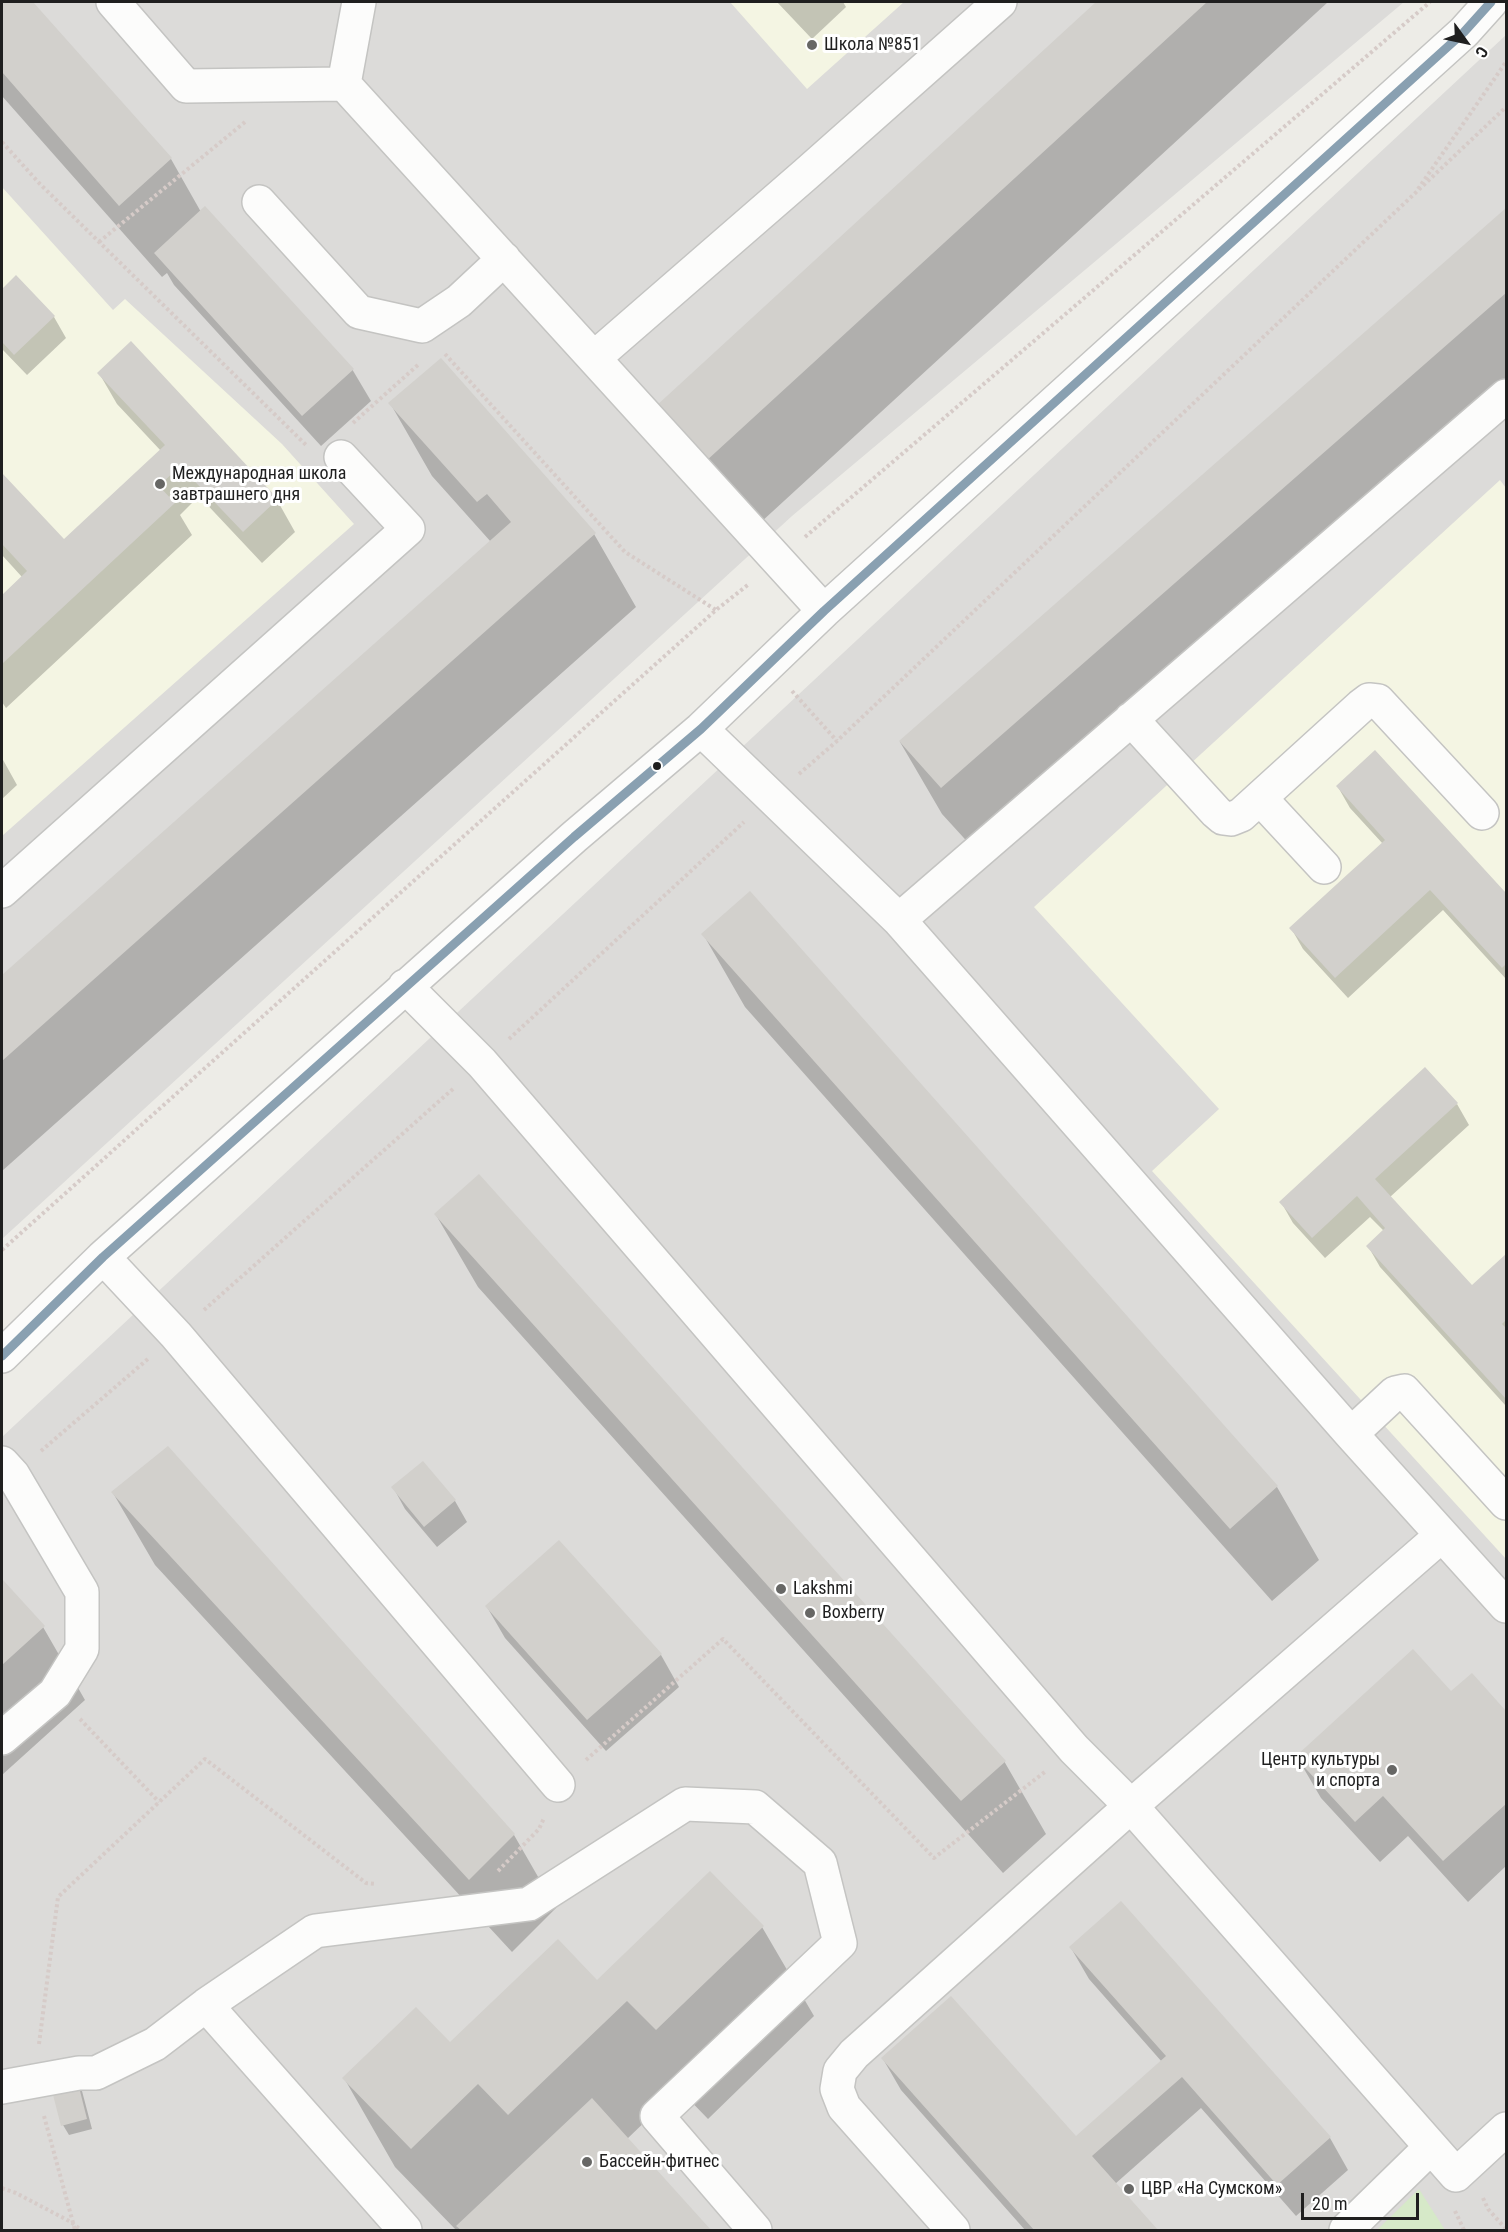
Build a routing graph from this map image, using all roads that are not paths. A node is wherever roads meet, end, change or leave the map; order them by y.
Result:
1 (113, 2) edge
2 (359, 2) edge
3 (1000, 2) edge
4 (1491, 2) edge
5 (344, 84) junction
6 (259, 202) dead end
7 (504, 259) junction
8 (594, 358) junction
9 (1506, 396) edge
10 (341, 457) road end
11 (824, 611) junction
12 (1131, 719) junction
13 (701, 729) junction
14 (1260, 798) junction
15 (1482, 813) dead end
16 (1324, 867) dead end
17 (2, 891) edge
18 (899, 920) junction
19 (405, 986) junction
20 (103, 1257) junction
21 (2, 1356) edge
22 (1351, 1434) junction
23 (2, 1463) edge
24 (1506, 1503) edge
25 (1442, 1536) junction
26 (1506, 1606) edge
27 (2, 1738) edge
28 (558, 1785) road end
29 (1131, 1806) junction
30 (206, 2006) junction
31 (2, 2087) edge
32 (1506, 2129) edge
33 (1431, 2146) junction
34 (405, 2230) edge
35 (755, 2230) edge
36 (953, 2230) edge
37 (1346, 2230) edge

1 - 5 street
2 - 5 street
3 - 8 street
4 - 11 street
5 - 7 street
6 - 7 street
7 - 8 street
8 - 11 street
9 - 12 street
10 - 17 street
11 - 13 street
12 - 14 street
12 - 18 street
13 - 18 street
13 - 19 street
14 - 15 street
14 - 16 street
18 - 22 street
19 - 20 street
19 - 29 street
20 - 21 street
20 - 28 street
22 - 24 street
22 - 25 street
23 - 27 street
25 - 26 street
25 - 29 street
29 - 33 street
29 - 36 street
30 - 31 street
30 - 34 street
30 - 35 street
32 - 33 street
33 - 37 street

